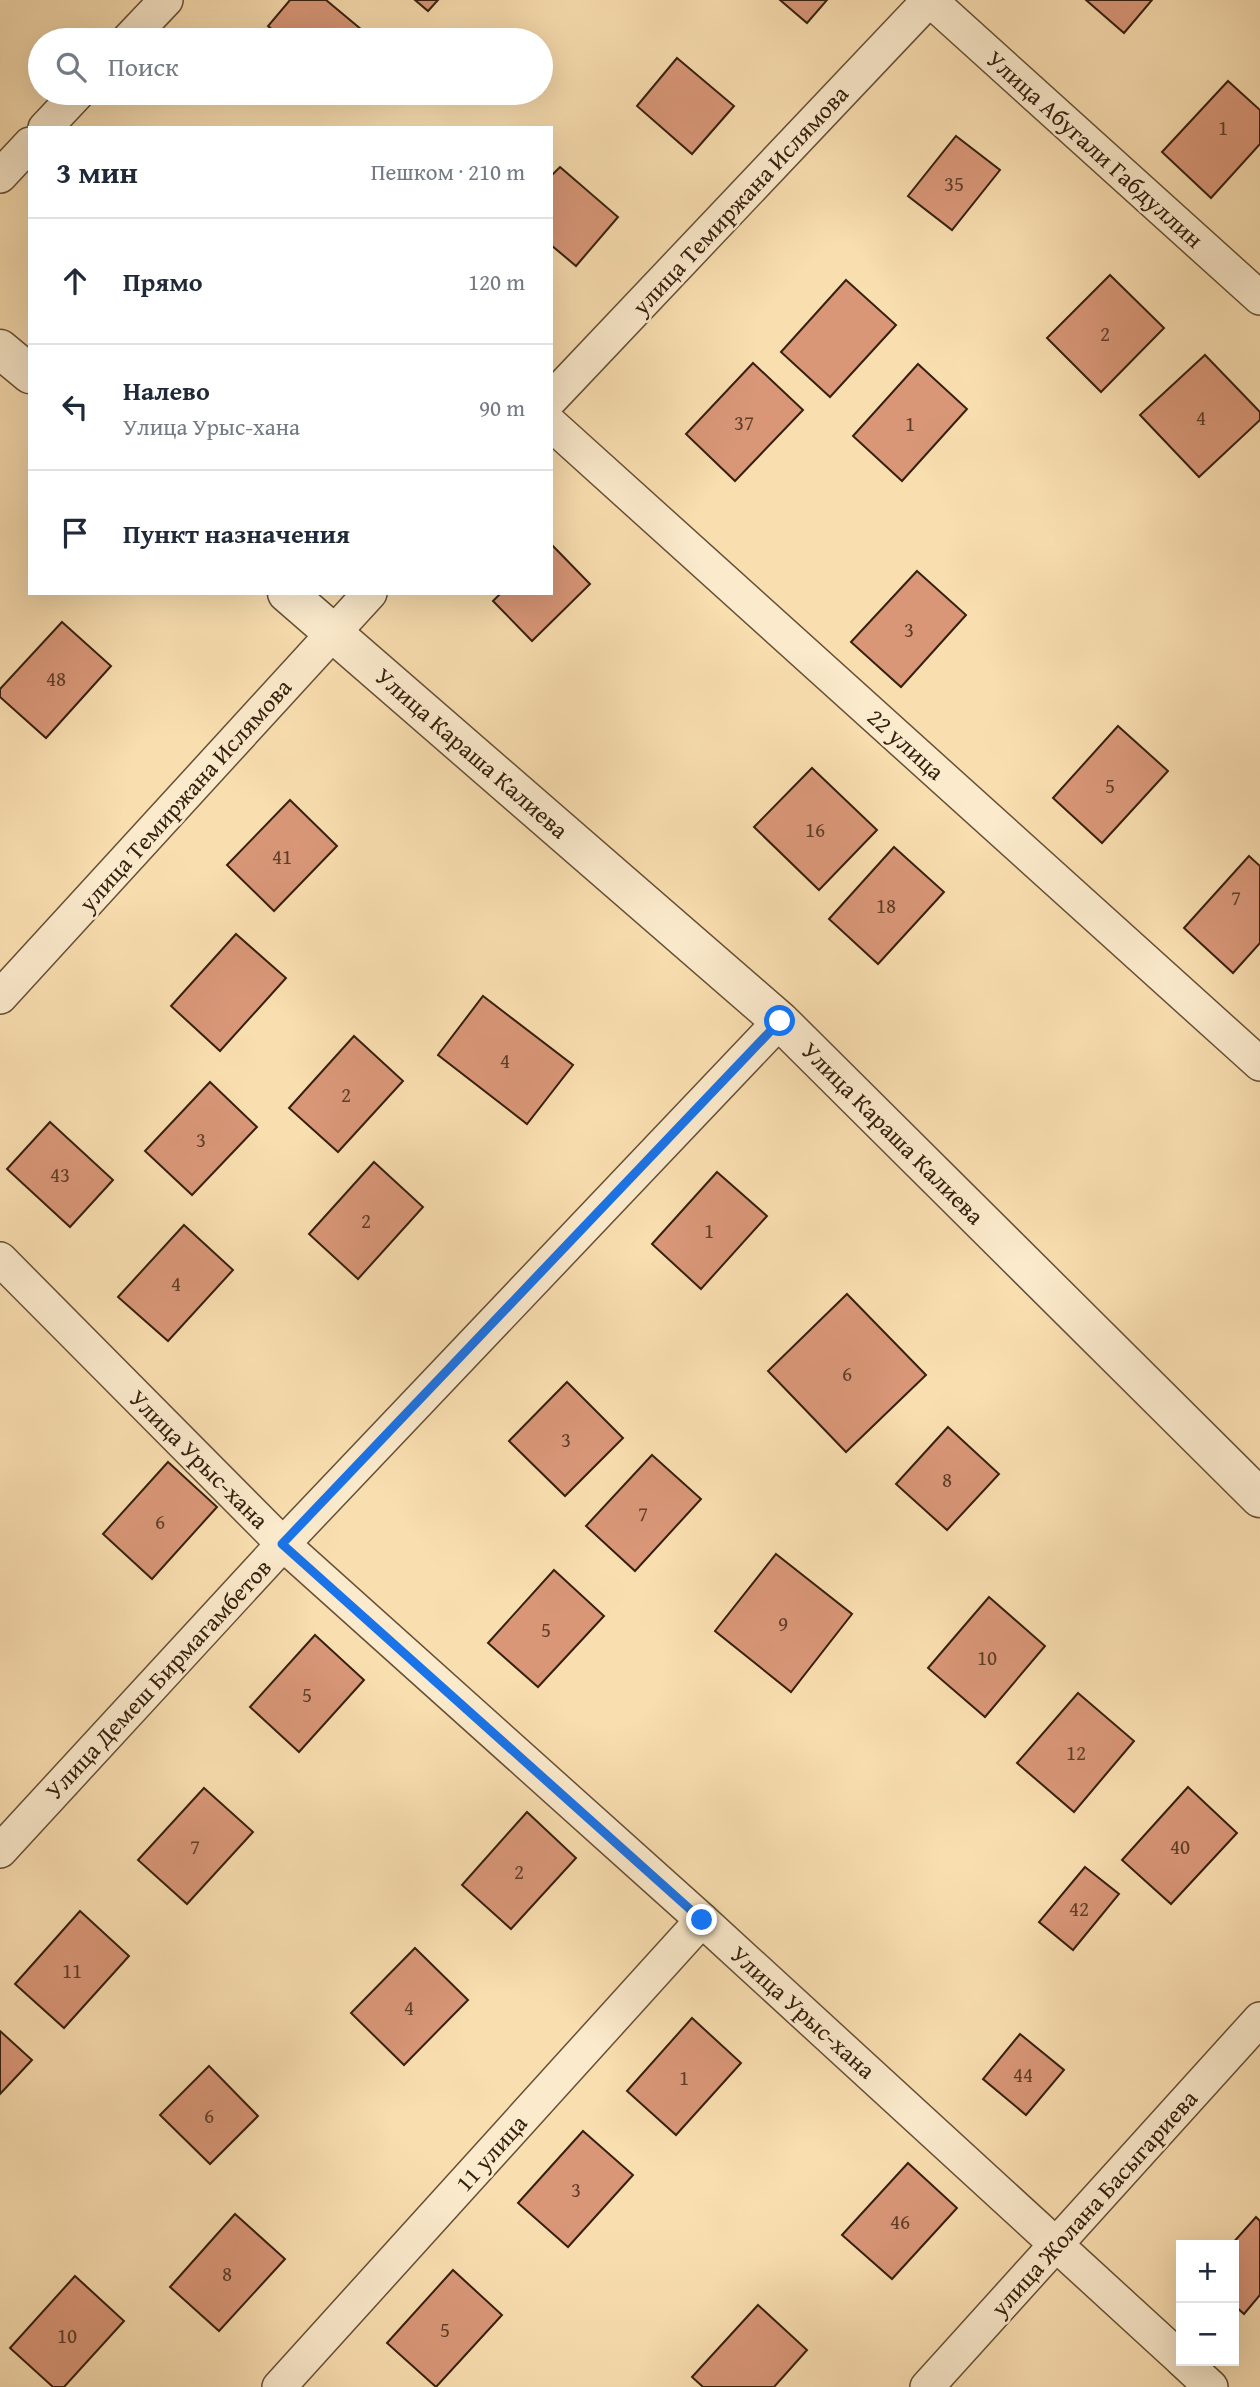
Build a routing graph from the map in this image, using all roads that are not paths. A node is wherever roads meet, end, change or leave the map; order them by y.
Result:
1 (166, 0) edge
2 (930, 0) edge
3 (139, 28) edge
4 (67, 105) edge
5 (47, 126) edge
6 (28, 146) edge
7 (0, 176) edge
8 (1260, 298) edge
9 (0, 349) edge
10 (28, 372) edge
11 (553, 397) edge
12 (553, 426) edge
13 (289, 595) edge
14 (368, 595) edge
15 (334, 633) junction
16 (0, 997) edge
17 (780, 1021) junction
18 (1260, 1064) edge
19 (0, 1259) edge
20 (1260, 1498) edge
21 (282, 1544) junction
22 (0, 1851) edge
23 (702, 1920) junction
24 (1260, 2019) edge
25 (1057, 2244) junction
26 (1176, 2354) edge
27 (1188, 2366) edge
28 (279, 2387) edge
29 (927, 2387) edge
30 (1211, 2387) edge

1 - 3 street
2 - 8 street, Улица Абугали Габдуллин
2 - 11 street, улица Темиржана Ислямова
4 - 5 street
6 - 7 street
9 - 10 street
12 - 18 street, 22 улица
13 - 15 street, Улица Караша Калиева
14 - 15 street, улица Темиржана Ислямова
15 - 16 street, улица Темиржана Ислямова
15 - 17 street, Улица Караша Калиева
17 - 20 street, Улица Караша Калиева
17 - 21 street, Улица Демеш Бирмагамбетов
19 - 21 street, Улица Урыс-хана
21 - 22 street, Улица Демеш Бирмагамбетов
21 - 23 street, Улица Урыс-хана
23 - 25 street, Улица Урыс-хана
23 - 28 street, 11 улица
24 - 25 street, улица Жолана Басыгариева
25 - 26 street, Улица Урыс-хана
25 - 29 street, улица Жолана Басыгариева
27 - 30 street, Улица Урыс-хана

